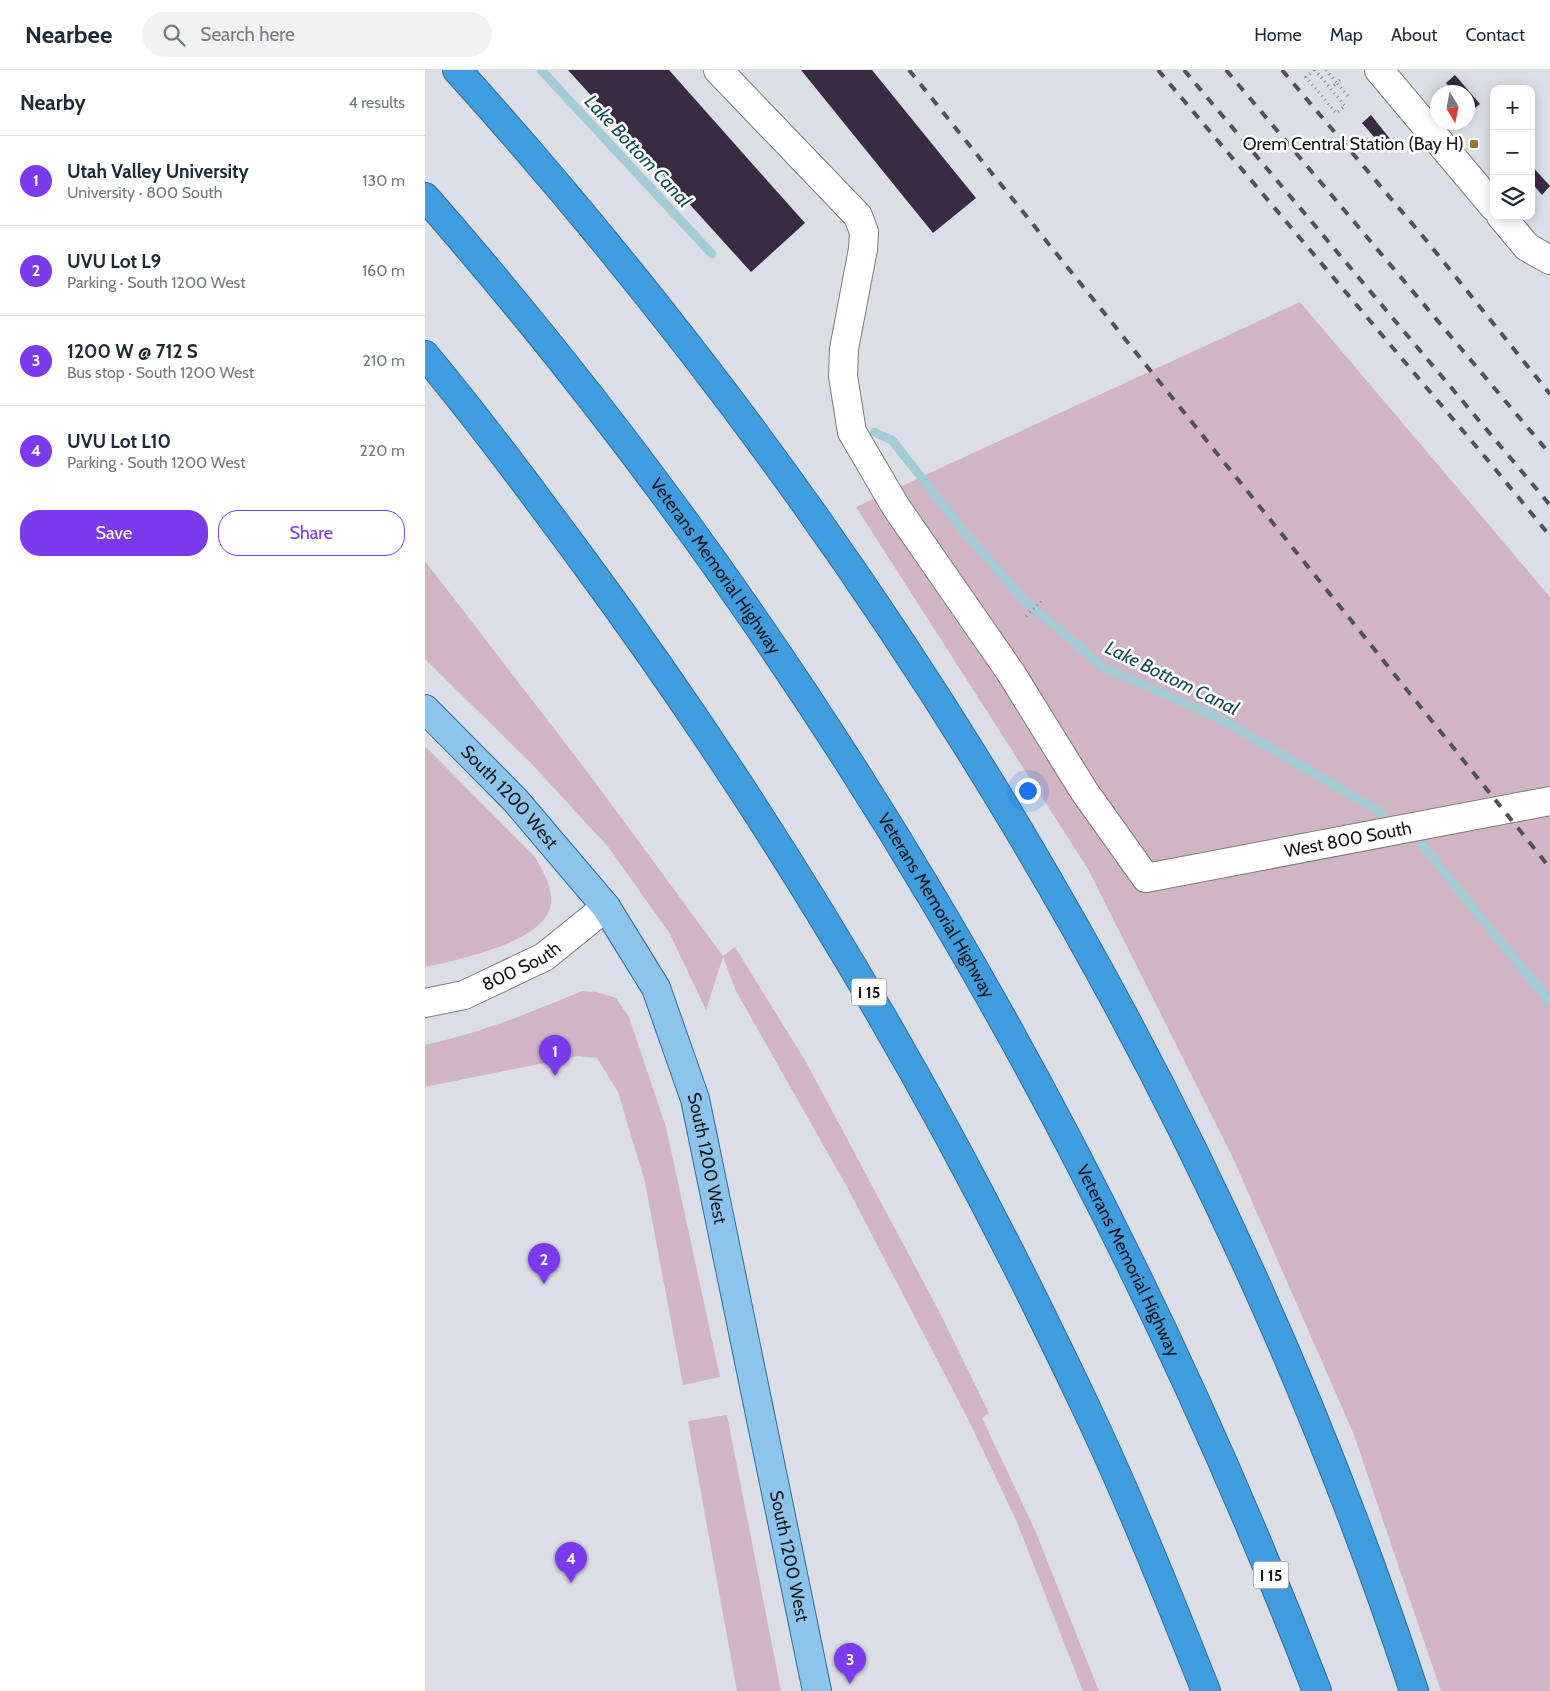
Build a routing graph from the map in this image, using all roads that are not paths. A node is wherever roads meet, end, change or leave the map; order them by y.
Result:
1 (457, 70) edge
2 (718, 70) edge
3 (1379, 70) edge
4 (425, 197) edge
5 (1490, 202) edge
6 (1504, 220) edge
7 (1550, 260) edge
8 (425, 355) edge
9 (425, 709) edge
10 (1550, 801) edge
11 (606, 907) junction
12 (425, 1003) edge
13 (817, 1691) edge
14 (1206, 1691) edge
15 (1317, 1691) edge
16 (1414, 1691) edge

1 - 16 highway
2 - 10 street, West 800 South
3 - 5 street
4 - 15 highway, Veterans Memorial Highway / I 15
6 - 7 street
8 - 14 highway, I 15
9 - 11 main road, South 1200 West
11 - 12 street, 800 South
11 - 13 main road, South 1200 West

